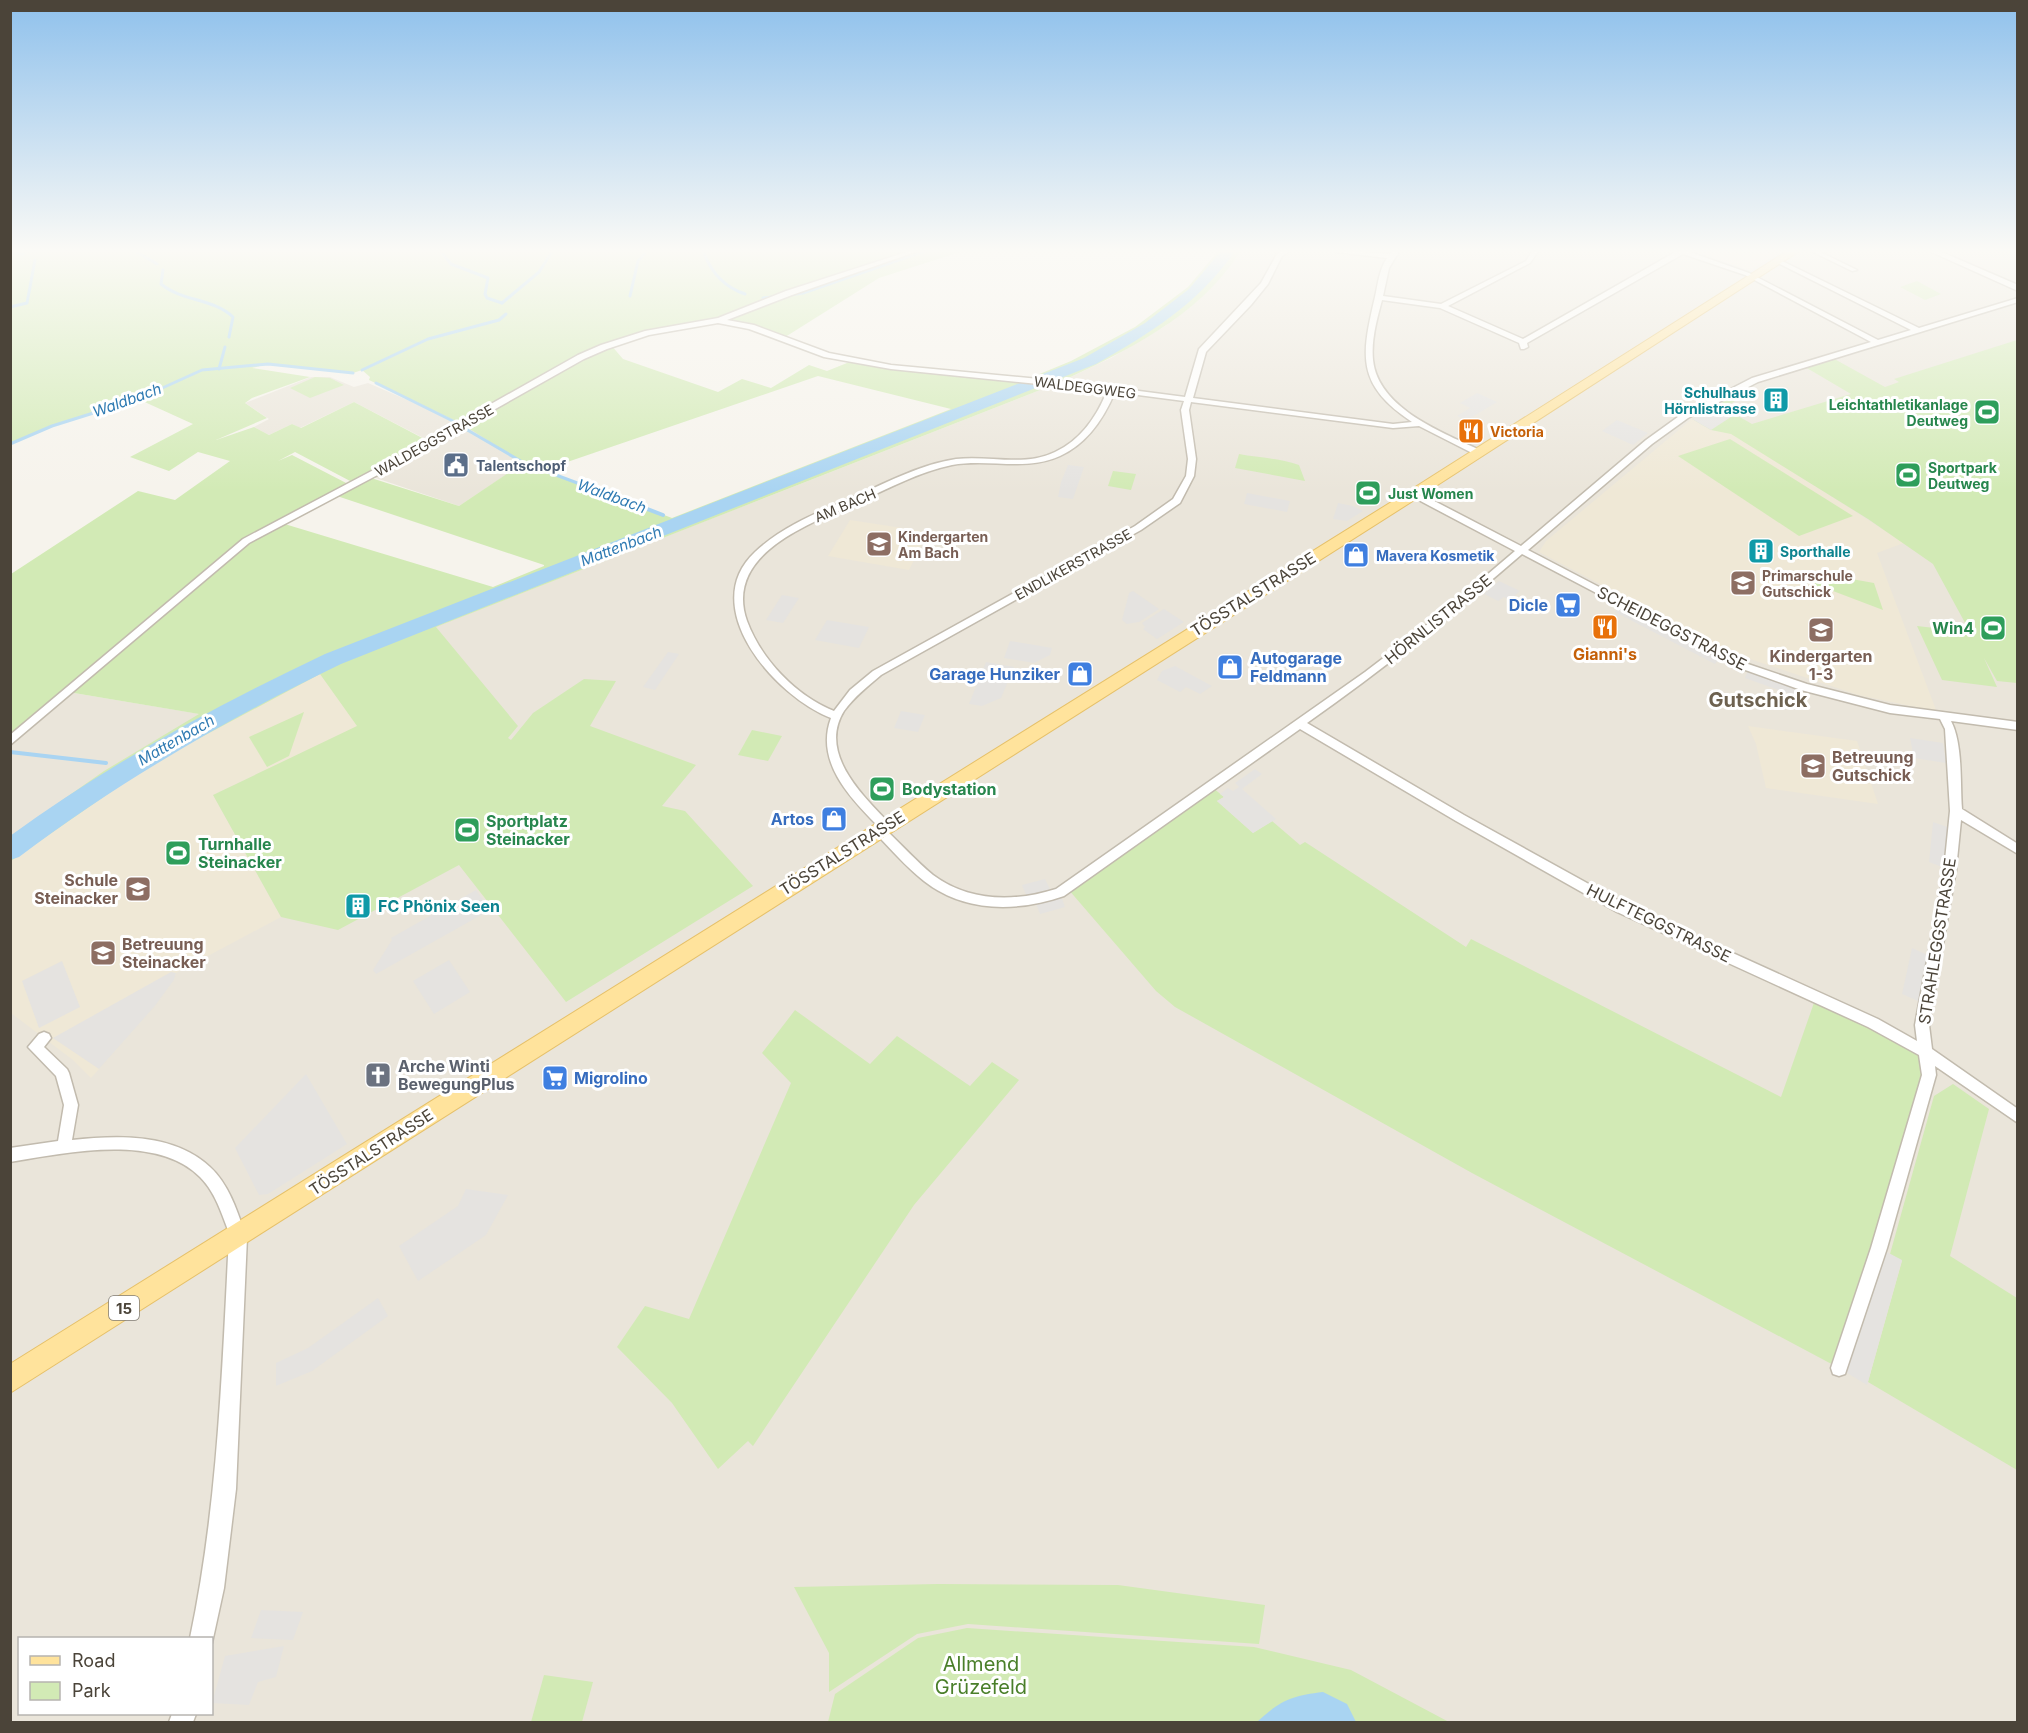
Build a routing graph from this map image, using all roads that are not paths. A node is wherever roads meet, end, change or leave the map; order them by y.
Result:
1 (660, 331) edge
2 (761, 331) edge
3 (1221, 331) edge
4 (1373, 331) edge
5 (1494, 331) edge
6 (1546, 331) edge
7 (1670, 331) edge
8 (1855, 331) edge
9 (1914, 331) edge
10 (1876, 342) junction
11 (1112, 389) junction
12 (1188, 399) junction
13 (1419, 424) junction
14 (1479, 453) junction
15 (1414, 494) junction
16 (1521, 551) junction
17 (836, 716) junction
18 (1944, 717) junction
19 (1302, 725) junction
20 (2018, 726) edge
21 (10, 741) edge
22 (1956, 811) junction
23 (882, 828) junction
24 (2018, 850) edge
25 (44, 1038) dead end
26 (1924, 1051) junction
27 (2018, 1117) edge
28 (64, 1147) junction
29 (10, 1155) edge
30 (238, 1237) junction
31 (1839, 1368) dead end
32 (10, 1380) edge
33 (202, 1637) edge

1 - 21 street, WALDEGGSTRASSE
2 - 11 street, WALDEGGWEG
3 - 12 street, ENDLIKERSTRASSE
4 - 13 street
5 - 6 street
7 - 14 main road, TÖSSTALSTRASSE / 15
8 - 10 street
9 - 10 street, HÖRNLISTRASSE
10 - 16 street, HÖRNLISTRASSE
11 - 12 street, WALDEGGWEG
11 - 17 street, AM BACH
12 - 13 street, WALDEGGWEG
12 - 17 street, ENDLIKERSTRASSE
13 - 14 street
14 - 15 main road, TÖSSTALSTRASSE / 15
15 - 16 street, SCHEIDEGGSTRASSE
15 - 23 main road, TÖSSTALSTRASSE / 15
16 - 18 street, SCHEIDEGGSTRASSE
16 - 19 street, HÖRNLISTRASSE
17 - 23 street, ENDLIKERSTRASSE
18 - 20 street, SCHEIDEGGSTRASSE
18 - 22 street, STRAHLEGGSTRASSE
19 - 23 street, HÖRNLISTRASSE
19 - 26 street, HULFTEGGSTRASSE
22 - 24 street
22 - 26 street, STRAHLEGGSTRASSE
23 - 30 main road, TÖSSTALSTRASSE / 15
25 - 28 street
26 - 27 street, HULFTEGGSTRASSE
26 - 31 street, STRAHLEGGSTRASSE
28 - 29 street
28 - 30 street
30 - 32 main road, TÖSSTALSTRASSE / 15
30 - 33 street

